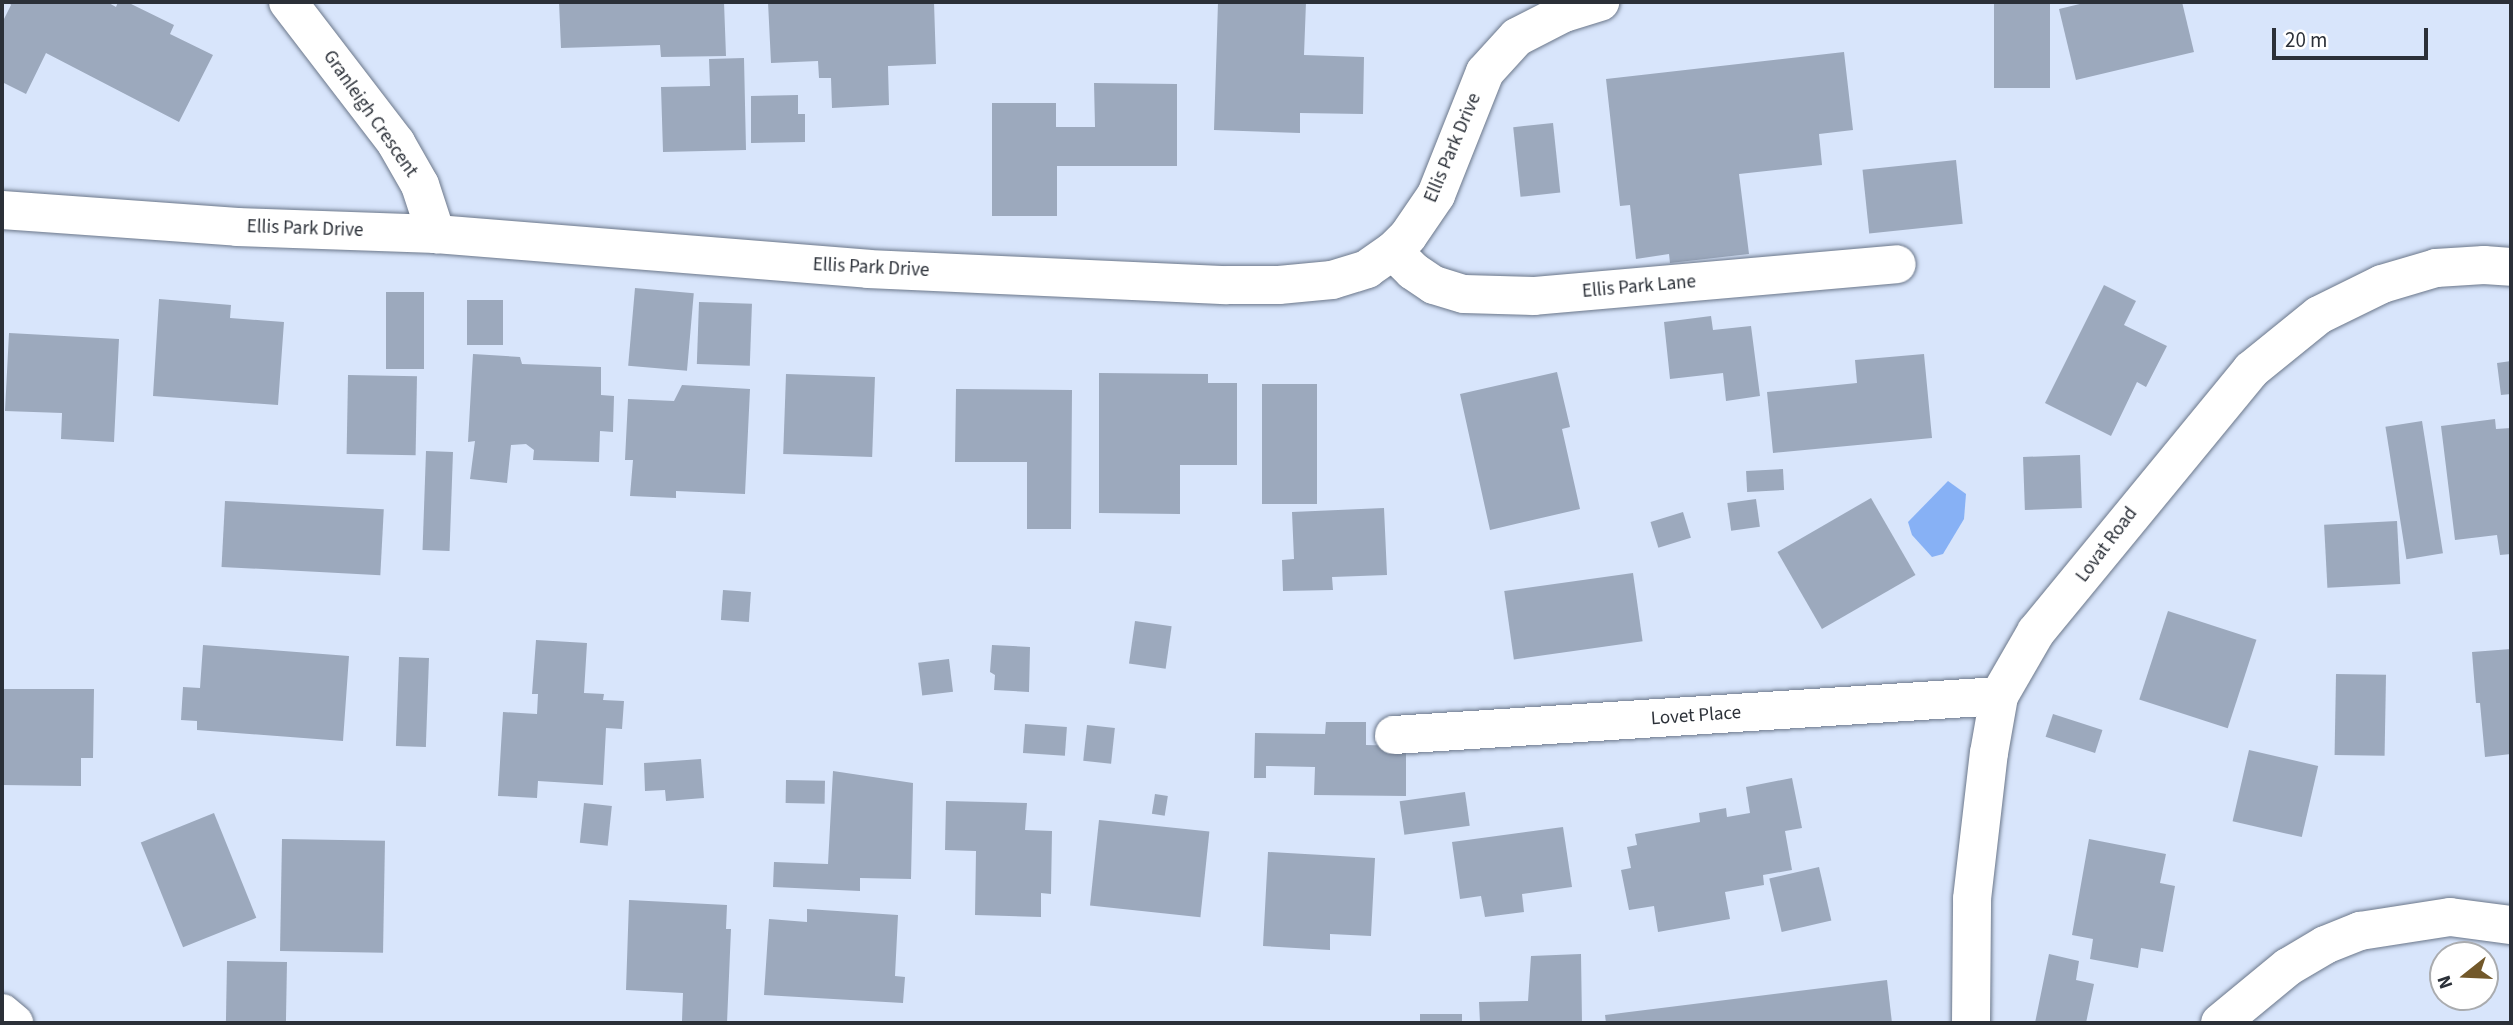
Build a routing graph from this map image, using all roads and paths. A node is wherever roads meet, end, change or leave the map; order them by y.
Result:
1 (288, 2) edge
2 (1600, 2) edge
3 (2, 210) edge
4 (436, 234) junction
5 (1393, 251) junction
6 (1898, 264) dead end
7 (2511, 267) edge
8 (1999, 696) junction
9 (1394, 735) dead end
10 (2511, 925) edge
11 (2, 1013) edge
12 (14, 1023) edge
13 (1972, 1023) edge
14 (2220, 1023) edge

1 - 4 street, Granleigh Crescent
2 - 5 street, Ellis Park Drive
3 - 4 street, Ellis Park Drive
4 - 5 street, Ellis Park Drive
5 - 6 street, Ellis Park Lane
7 - 8 street, Lovat Road
8 - 9 street, Lovet Place
8 - 13 street, Lovat Road
10 - 14 street
11 - 12 street

